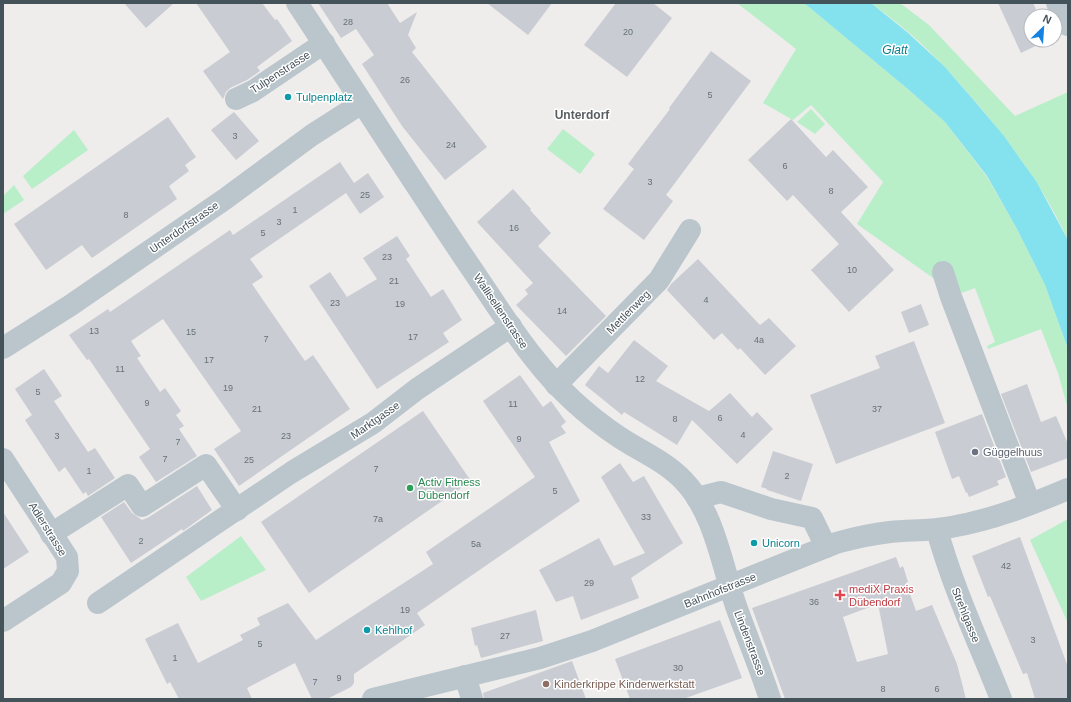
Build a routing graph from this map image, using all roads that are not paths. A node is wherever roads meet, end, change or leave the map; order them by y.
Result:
1 (297, 3) edge
2 (1057, 3) edge
3 (1068, 24) edge
4 (324, 43) junction
5 (236, 99) dead end
6 (362, 104) junction
7 (690, 230) dead end
8 (943, 272) dead end
9 (511, 326) junction
10 (3, 348) edge
11 (556, 385) junction
12 (3, 459) edge
13 (1068, 489) edge
14 (697, 498) junction
15 (1030, 504) junction
16 (237, 510) junction
17 (937, 530) junction
18 (51, 534) junction
19 (826, 547) junction
20 (730, 586) junction
21 (98, 603) dead end
22 (3, 621) edge
23 (465, 676) junction
24 (373, 699) edge
25 (472, 699) edge
26 (770, 699) edge
27 (1001, 699) edge

1 - 4 street, Wallisellenstrasse
2 - 3 street
4 - 5 street, Tulpenstrasse
4 - 6 street, Wallisellenstrasse
6 - 9 street, Wallisellenstrasse
6 - 10 street, Unterdorfstrasse
7 - 11 street, Mettlenweg
8 - 15 street
9 - 11 street, Wallisellenstrasse
9 - 16 street, Marktgasse
11 - 14 street, Wallisellenstrasse
12 - 18 street, Adlerstrasse
13 - 15 street, Bahnhofstrasse
14 - 19 street
14 - 20 street, Wallisellenstrasse
15 - 17 street, Bahnhofstrasse
16 - 18 street
16 - 21 street, Marktgasse
17 - 19 street, Bahnhofstrasse
17 - 27 street, Strehlgasse
18 - 22 street, Adlerstrasse
19 - 20 street, Bahnhofstrasse
20 - 23 street, Bahnhofstrasse
20 - 26 street, Lindenstrasse
23 - 24 street, Bahnhofstrasse
23 - 25 street

